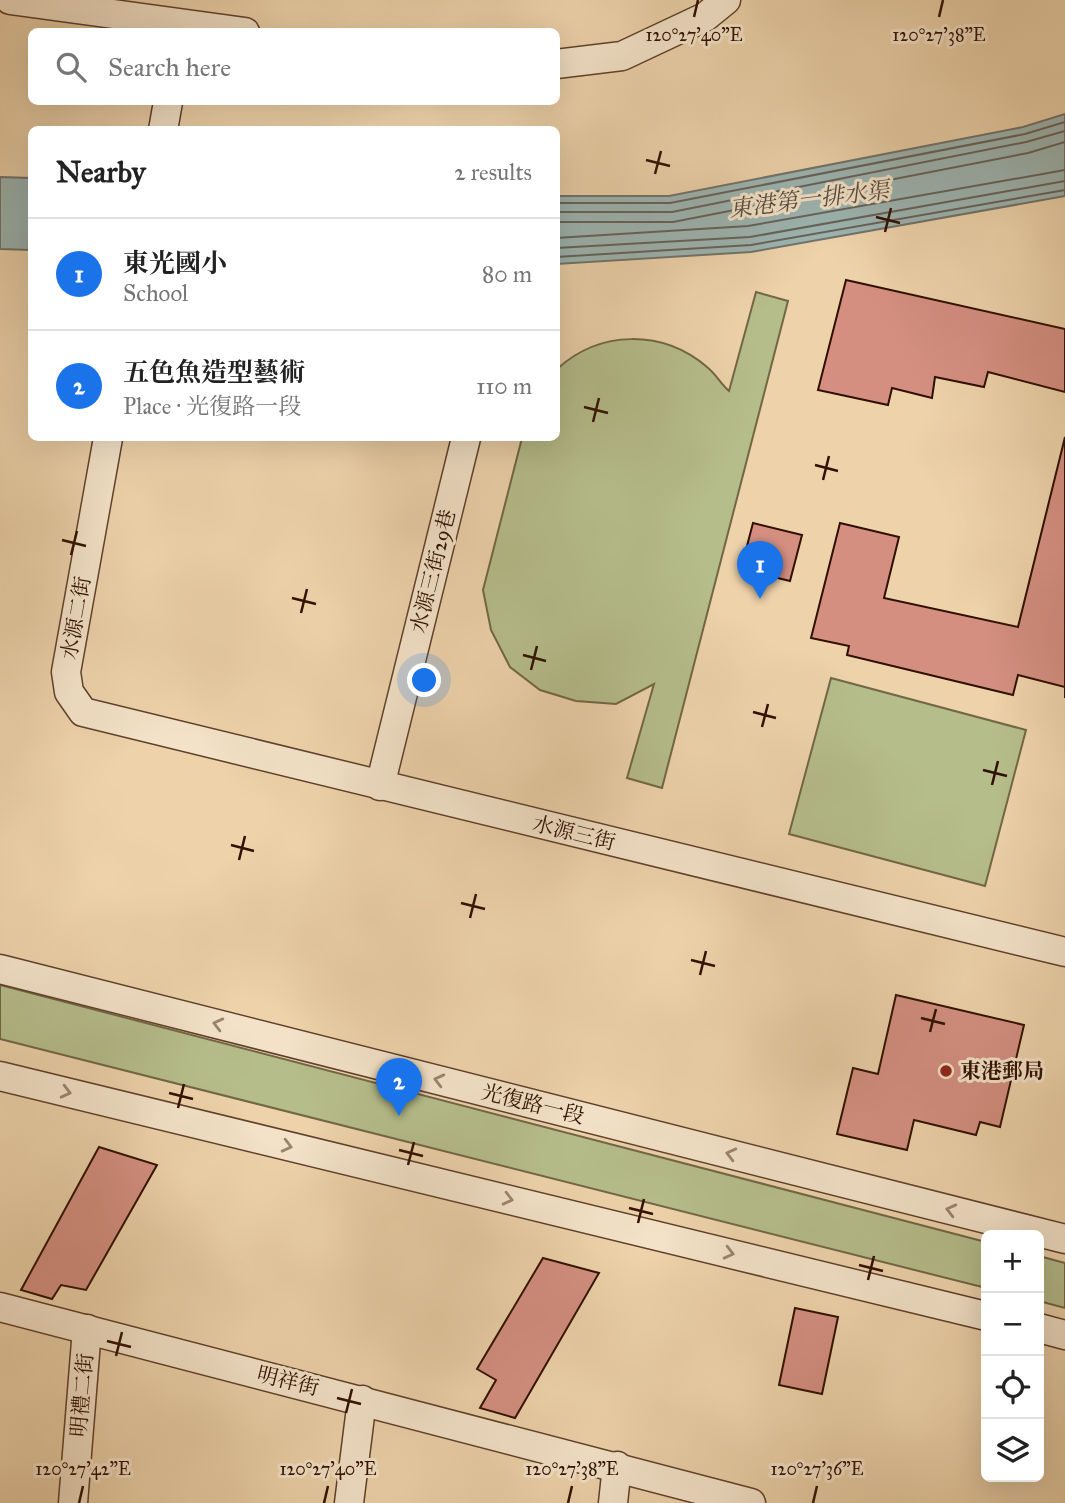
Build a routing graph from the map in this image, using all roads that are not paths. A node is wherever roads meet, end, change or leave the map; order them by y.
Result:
1 (10, 0) edge
2 (726, 0) edge
3 (183, 18) edge
4 (228, 28) edge
5 (560, 64) edge
6 (167, 105) edge
7 (164, 126) edge
8 (107, 441) edge
9 (465, 441) edge
10 (83, 712) joint
11 (380, 786) junction
12 (1065, 952) edge
13 (0, 969) edge
14 (0, 1076) edge
15 (1065, 1239) edge
16 (0, 1307) edge
17 (981, 1315) edge
18 (87, 1329) junction
19 (1044, 1329) edge
20 (1065, 1335) edge
21 (362, 1400) junction
22 (617, 1466) junction
23 (73, 1503) edge
24 (349, 1503) edge
25 (613, 1503) edge
26 (751, 1503) edge

1 - 3 street
2 - 5 street
3 - 4 street
6 - 7 street
8 - 10 street, 水源二街
9 - 11 street, 水源三街29巷
10 - 11 street, 水源三街
11 - 12 street, 水源三街
15 -> 13 street, 光復路一段
14 -> 17 street
16 - 18 street, 明祥街
18 - 21 street, 明祥街
18 - 23 street, 明禮二街
19 - 20 street
21 - 22 street, 明祥街
21 - 24 street
22 - 25 street
22 - 26 street, 明祥街

